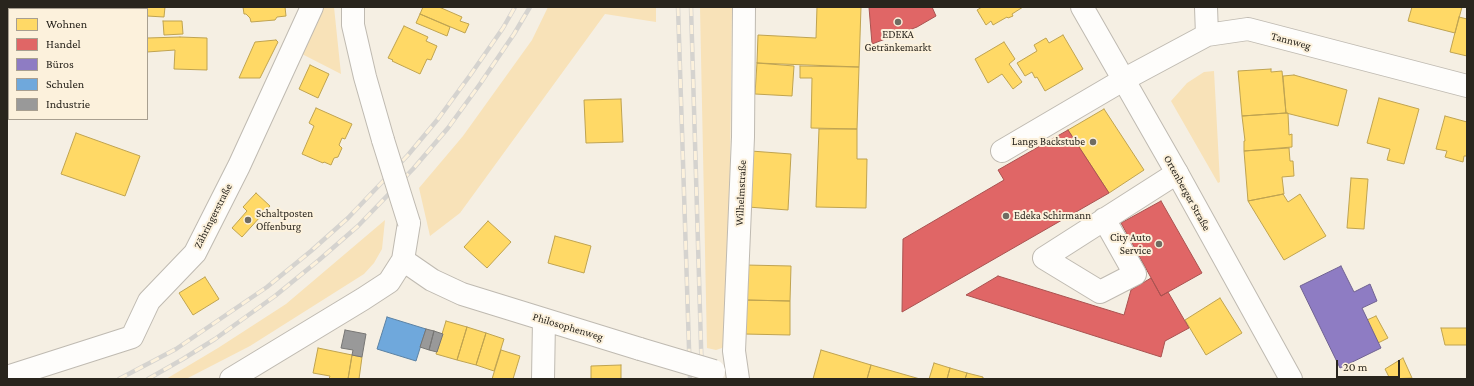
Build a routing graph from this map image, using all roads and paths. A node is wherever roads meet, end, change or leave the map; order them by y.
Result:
1 (312, 7) edge
2 (352, 7) edge
3 (744, 7) edge
4 (1082, 7) edge
5 (1206, 7) edge
6 (1207, 35) junction
7 (1123, 80) junction
8 (1467, 86) edge
9 (1002, 150) dead end
10 (1177, 173) junction
11 (1104, 219) dead end
12 (403, 260) junction
13 (544, 320) junction
14 (7, 377) edge
15 (231, 379) edge
16 (543, 379) edge
17 (739, 379) edge
18 (1291, 379) edge

1 - 14 street, Zähringerstraße
2 - 12 street, bridge
3 - 17 street, Wilhelmstraße
4 - 7 street, Ortenberger Straße
5 - 6 street
6 - 7 street, Tannweg
6 - 8 street, Tannweg
7 - 9 street, Tannweg
7 - 10 street, Ortenberger Straße
10 - 11 street
10 - 18 street, Ortenberger Straße
12 - 13 street, Philosophenweg
12 - 15 street
13 - 16 street
13 - 17 street, Philosophenweg, bridge

